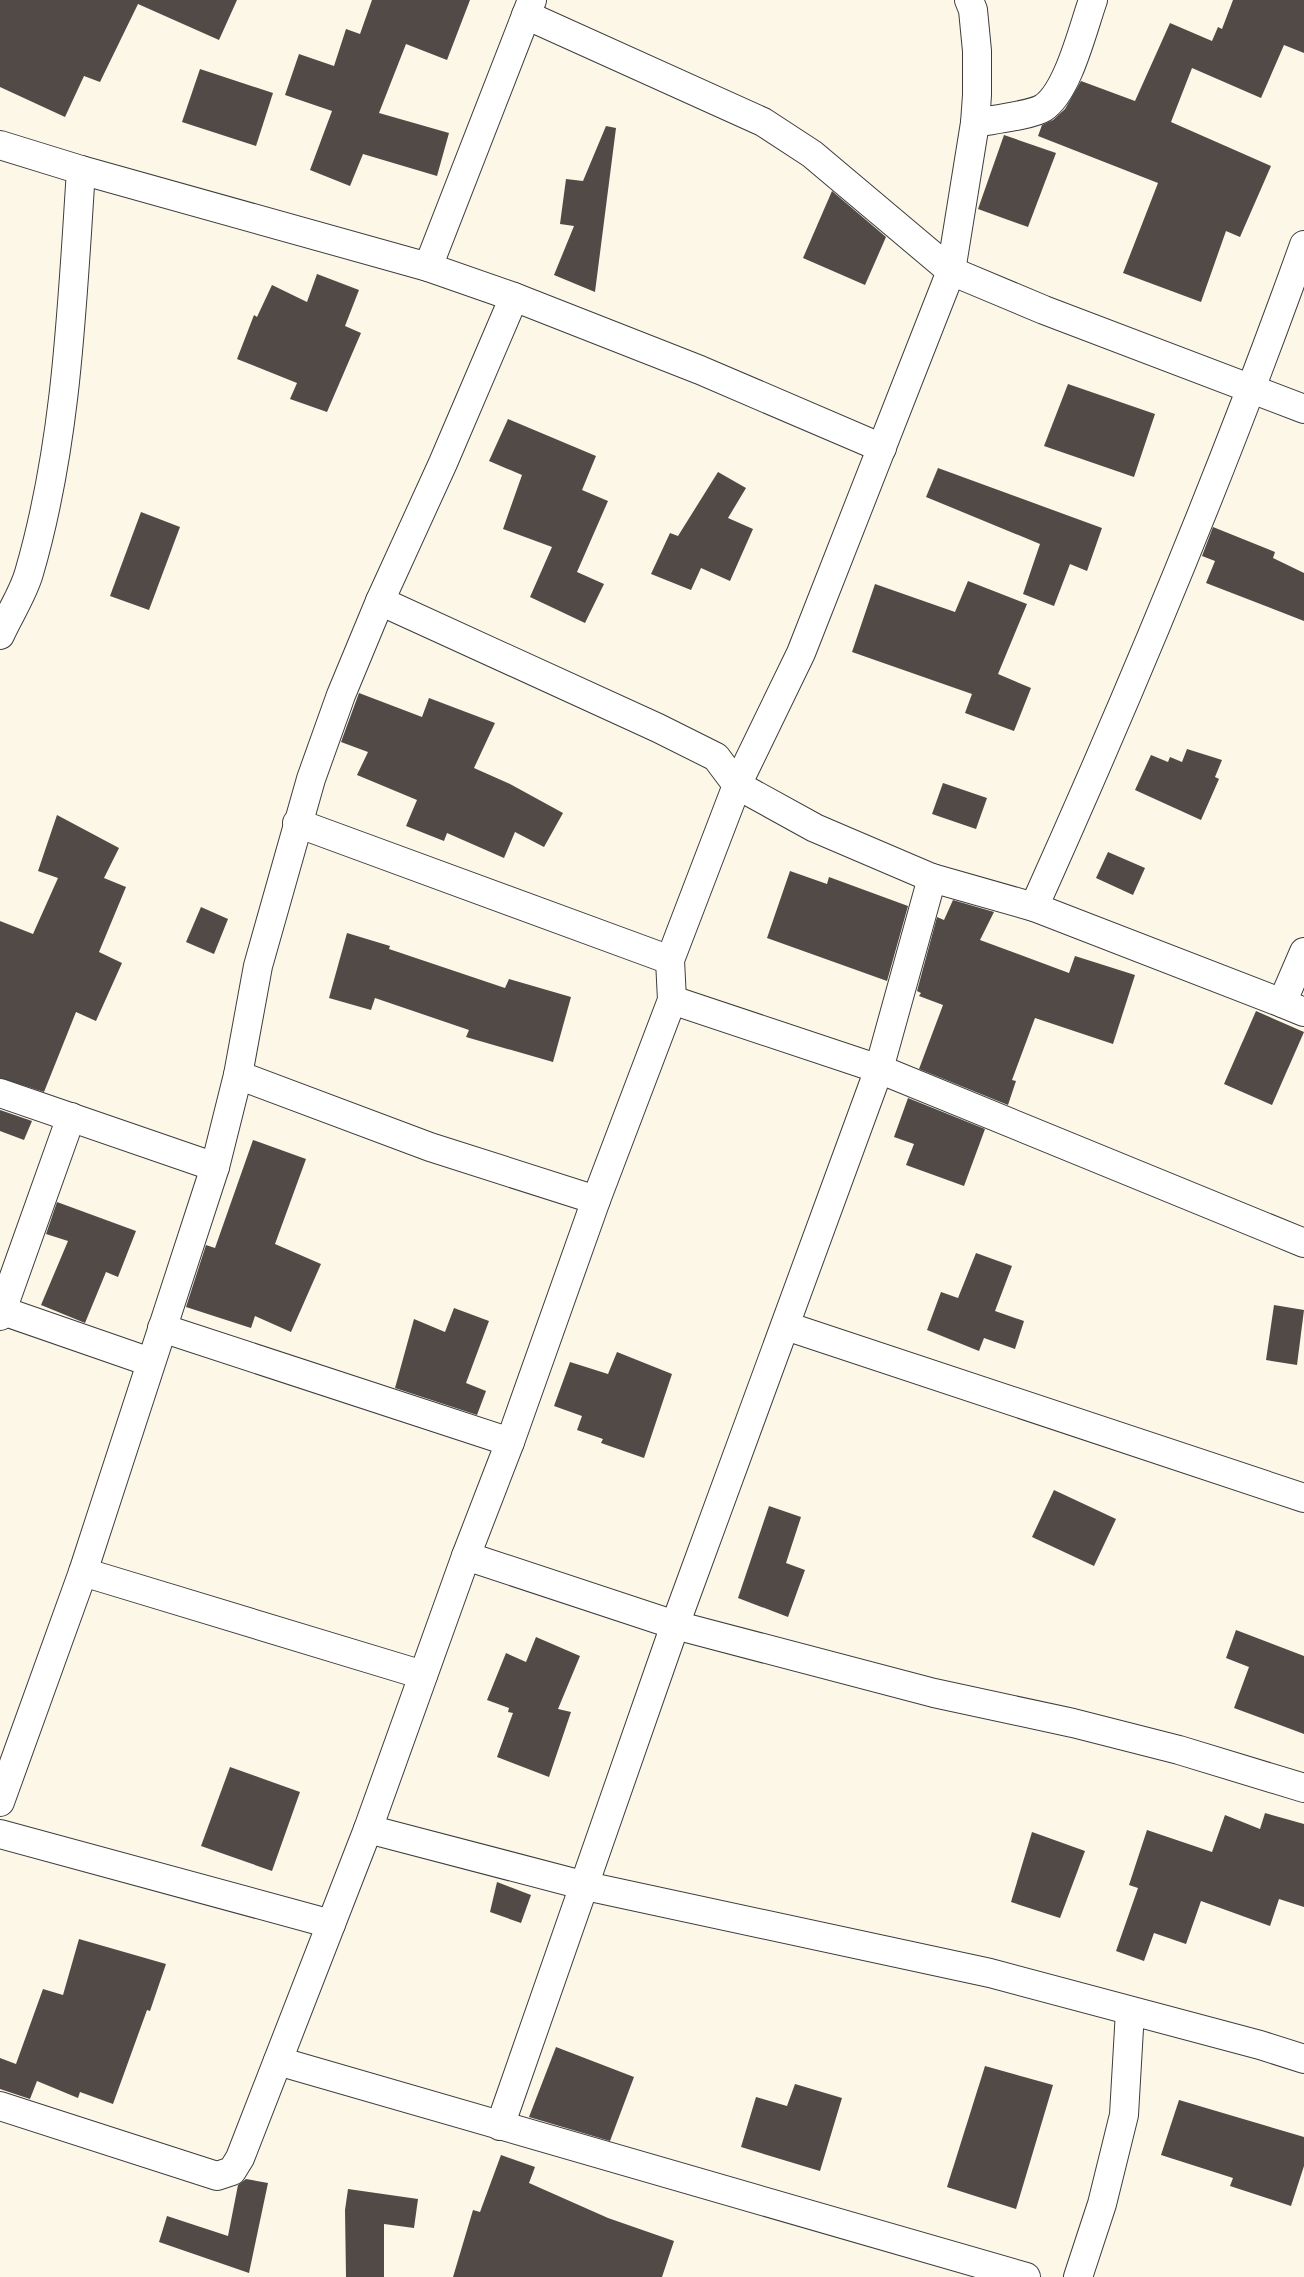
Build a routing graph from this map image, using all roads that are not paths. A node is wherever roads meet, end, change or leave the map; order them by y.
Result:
1 (969, 0) edge
2 (1093, 0) edge
3 (529, 7) edge
4 (975, 123) junction
5 (0, 145) edge
6 (81, 170) junction
7 (1304, 244) edge
8 (428, 267) junction
9 (951, 271) junction
10 (514, 297) junction
11 (1252, 390) junction
12 (1304, 409) edge
13 (882, 448) junction
14 (380, 601) junction
15 (0, 636) edge
16 (736, 785) junction
17 (297, 823) junction
18 (932, 878) junction
19 (1034, 907) junction
20 (1304, 952) edge
21 (670, 960) junction
22 (672, 1000) junction
23 (1293, 1007) edge
24 (879, 1069) junction
25 (238, 1075) junction
26 (0, 1093) edge
27 (71, 1117) junction
28 (214, 1166) junction
29 (596, 1200) junction
30 (1304, 1243) edge
31 (1, 1312) edge
32 (786, 1326) junction
33 (162, 1328) junction
34 (150, 1362) junction
35 (510, 1442) junction
36 (1304, 1498) edge
37 (466, 1556) junction
38 (83, 1572) junction
39 (675, 1625) junction
40 (423, 1675) junction
41 (1304, 1788) edge
42 (0, 1802) edge
43 (368, 1829) junction
44 (0, 1834) edge
45 (586, 1886) junction
46 (331, 1924) junction
47 (1130, 2011) junction
48 (1304, 2058) edge
49 (278, 2061) junction
50 (0, 2106) edge
51 (500, 2126) junction
52 (1026, 2277) edge
53 (1078, 2277) edge

1 - 4 street
2 - 4 street
3 - 8 street
3 - 9 street
4 - 9 street
5 - 6 street
6 - 8 street
6 - 15 street
7 - 11 street
8 - 10 street
9 - 11 street
9 - 13 street
10 - 13 street
10 - 14 street
11 - 12 street
11 - 19 street
13 - 16 street
14 - 16 street
14 - 17 street
16 - 18 street
16 - 21 street
17 - 21 street
17 - 25 street
18 - 19 street
18 - 24 street
19 - 23 street
20 - 23 street
21 - 22 street
22 - 24 street
22 - 29 street
24 - 30 street
24 - 32 street
25 - 28 street
25 - 29 street
26 - 27 street
27 - 28 street
27 - 31 street
28 - 33 street
29 - 35 street
31 - 34 street
32 - 36 street
32 - 39 street
33 - 34 street
33 - 35 street
34 - 38 street
35 - 37 street
37 - 39 street
37 - 40 street
38 - 40 street
38 - 42 street
39 - 41 street
39 - 45 street
40 - 43 street
43 - 45 street
43 - 46 street
44 - 46 street
45 - 47 street
45 - 51 street
46 - 49 street
47 - 48 street
47 - 53 street
49 - 50 street
49 - 51 street
51 - 52 street

